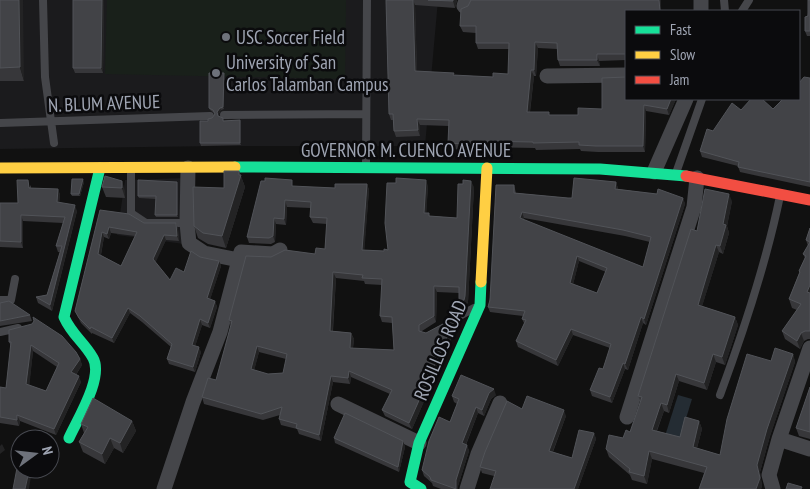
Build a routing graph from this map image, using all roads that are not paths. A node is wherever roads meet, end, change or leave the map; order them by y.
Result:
1 (43, 0) edge
2 (367, 0) edge
3 (625, 75) edge
4 (547, 76) dead end
5 (686, 100) edge
6 (702, 100) edge
7 (366, 114) junction
8 (224, 115) dead end
9 (210, 116) edge
10 (51, 121) junction
11 (0, 123) edge
12 (54, 143) dead end
13 (366, 167) junction
14 (0, 168) edge
15 (100, 168) junction
16 (131, 168) junction
17 (188, 168) junction
18 (487, 168) junction
19 (654, 172) junction
20 (676, 174) junction
21 (697, 178) junction
22 (780, 195) junction
23 (810, 200) edge
24 (187, 223) junction
25 (280, 250) edge
26 (239, 260) junction
27 (15, 279) dead end
28 (0, 300) edge
29 (480, 305) junction
30 (442, 326) edge
31 (23, 327) edge
32 (0, 332) edge
33 (810, 348) edge
34 (806, 369) edge
35 (720, 395) dead end
36 (500, 403) dead end
37 (338, 404) dead end
38 (627, 417) dead end
39 (69, 438) dead end
40 (778, 440) junction
41 (419, 444) junction
42 (810, 449) edge
43 (164, 489) edge
44 (421, 489) edge
45 (467, 489) edge
46 (773, 489) edge

1 - 10 lane
2 - 7 lane
3 - 4 street
5 - 19 street
6 - 20 lane
7 - 8 lane
7 - 13 lane
9 - 10 lane, N. BLUM AVENUE
10 - 11 lane, N. BLUM AVENUE
10 - 12 lane
13 - 17 main road, GOVERNOR M. CUENCO AVENUE
13 - 18 main road, GOVERNOR M. CUENCO AVENUE
14 - 15 main road, GOVERNOR M. CUENCO AVENUE
15 - 16 main road, GOVERNOR M. CUENCO AVENUE
15 - 39 main road
16 - 17 main road, GOVERNOR M. CUENCO AVENUE
16 - 24 lane
17 - 24 street
18 - 19 main road, GOVERNOR M. CUENCO AVENUE
18 - 29 main road, ROSILLOS ROAD
19 - 20 main road, GOVERNOR M. CUENCO AVENUE
20 - 21 main road, GOVERNOR M. CUENCO AVENUE
21 - 22 main road, GOVERNOR M. CUENCO AVENUE
21 - 38 street
22 - 23 main road, GOVERNOR M. CUENCO AVENUE
22 - 35 lane
24 - 26 street
25 - 26 street
26 - 43 street
27 - 28 lane
29 - 30 lane
29 - 41 main road, ROSILLOS ROAD
31 - 32 lane
33 - 34 street
34 - 40 street
36 - 45 street
37 - 41 street
40 - 42 street
40 - 46 street
41 - 44 main road, ROSILLOS ROAD

